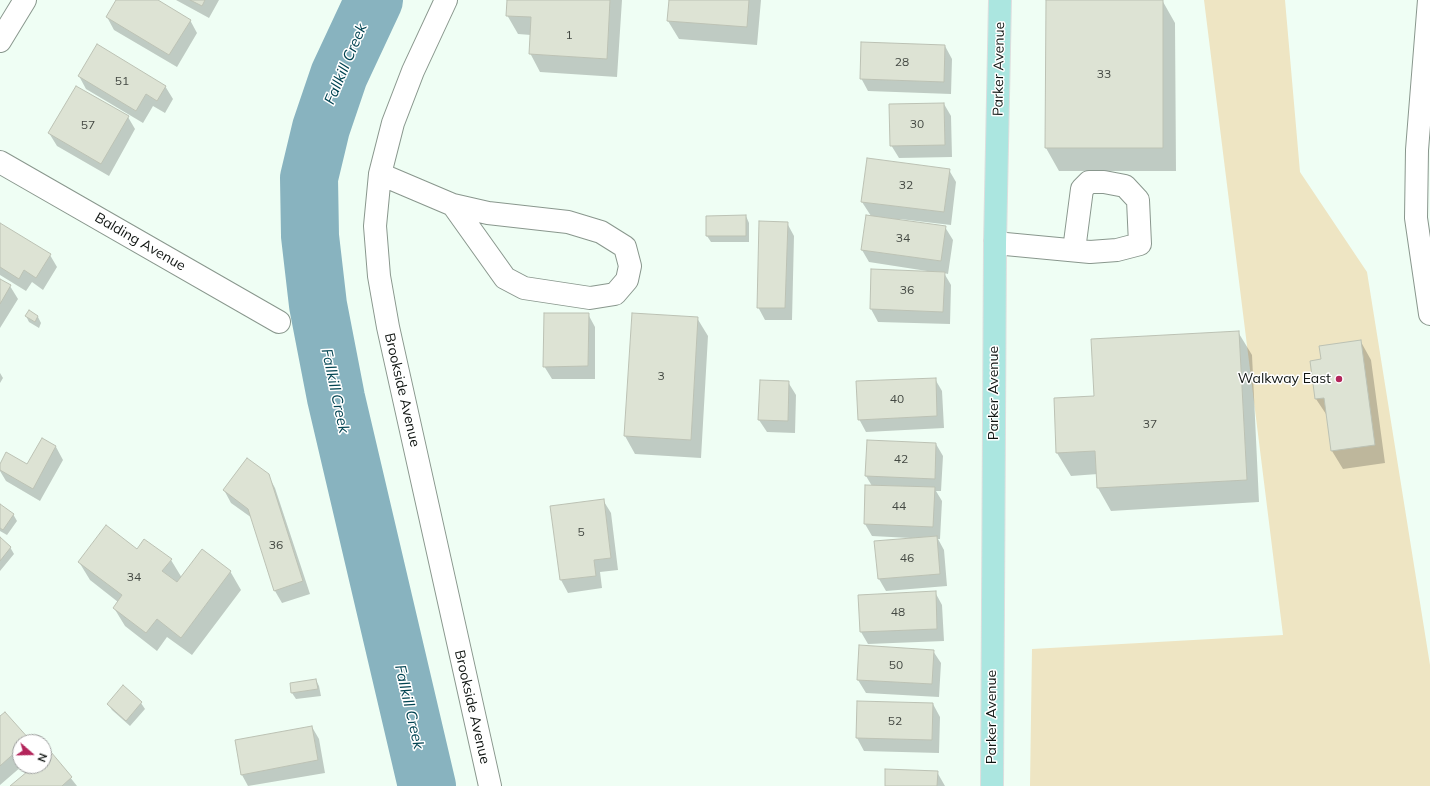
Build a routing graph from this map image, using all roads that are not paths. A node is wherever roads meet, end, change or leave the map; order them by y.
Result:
1 (25, 0) edge
2 (446, 0) edge
3 (1000, 0) edge
4 (1429, 0) edge
5 (0, 41) edge
6 (0, 162) edge
7 (380, 174) junction
8 (454, 205) junction
9 (995, 243) junction
10 (1074, 250) dead end
11 (1430, 314) edge
12 (279, 322) dead end
13 (490, 786) edge
14 (992, 786) edge

1 - 5 street
2 - 7 street, Brookside Avenue
3 - 9 main road, Parker Avenue
4 - 11 street
6 - 12 street, Balding Avenue
7 - 8 street
7 - 13 street, Brookside Avenue
8 - 8 street
9 - 10 street
9 - 14 main road, Parker Avenue

